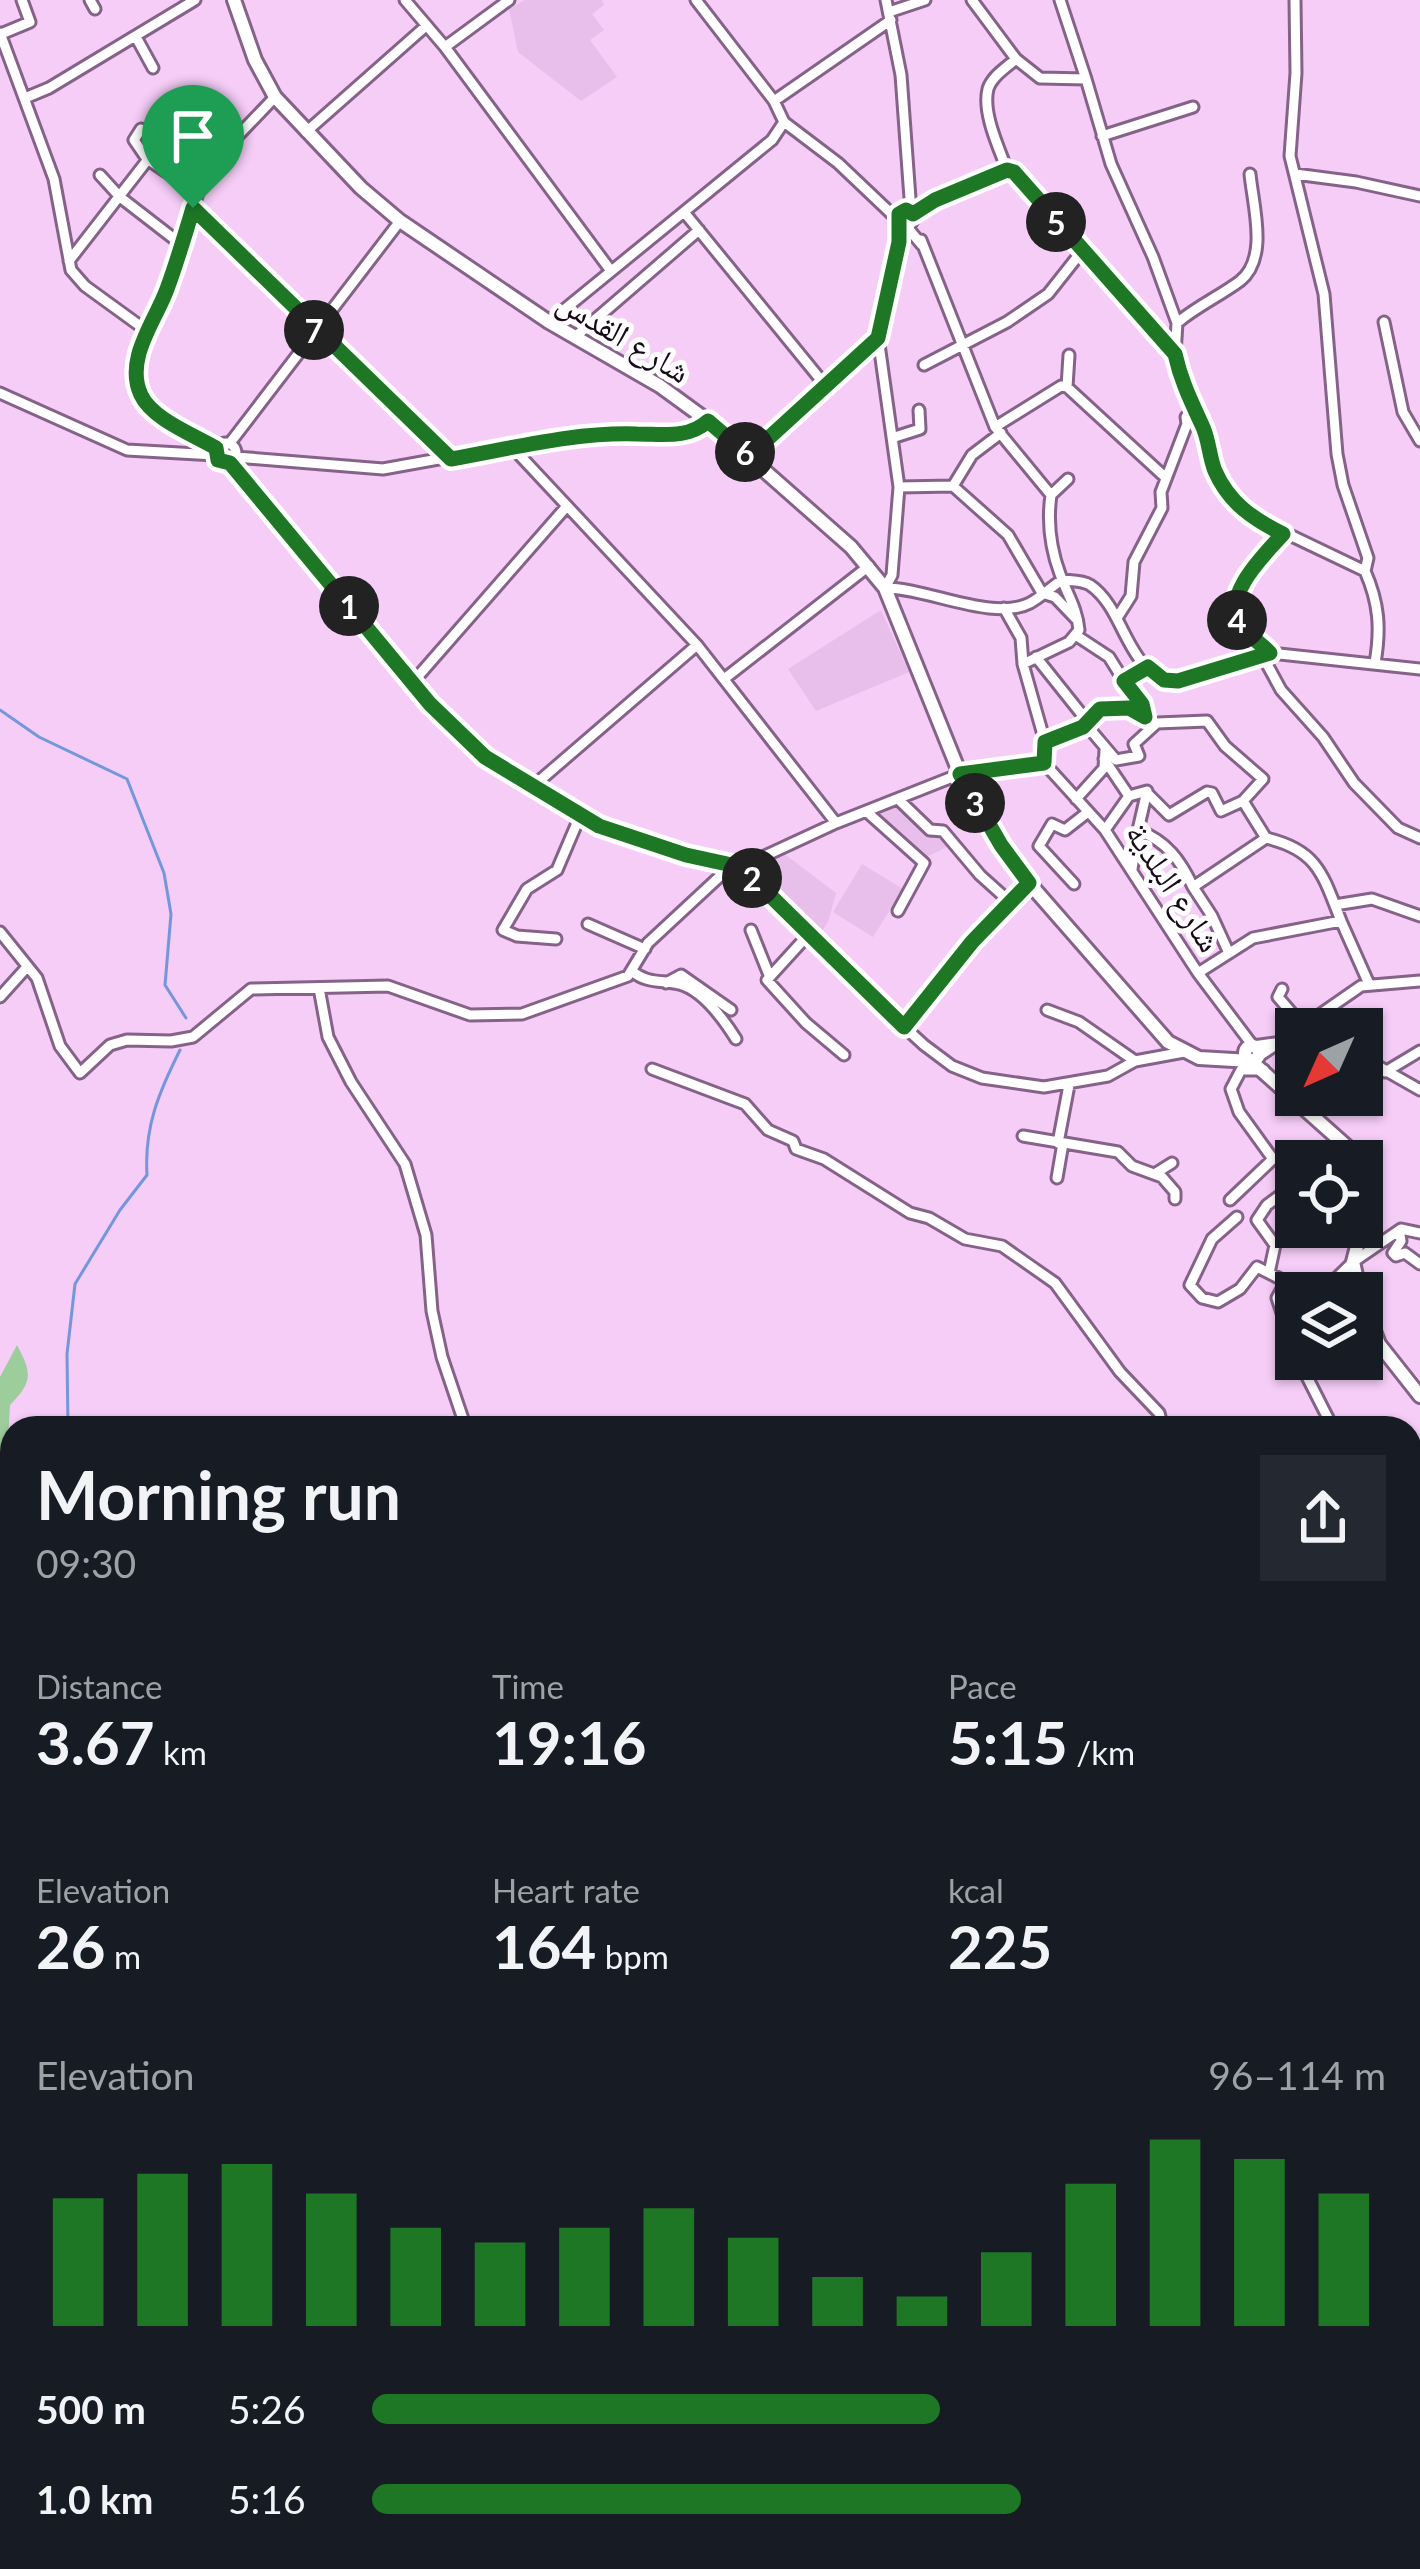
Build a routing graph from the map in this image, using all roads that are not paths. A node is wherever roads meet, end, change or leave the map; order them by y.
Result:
1 (22, 0) edge
2 (195, 0) edge
3 (233, 0) edge
4 (405, 0) edge
5 (509, 0) edge
6 (696, 0) edge
7 (886, 0) edge
8 (925, 0) edge
9 (972, 0) edge
10 (1060, 0) edge
11 (1294, 0) edge
12 (890, 16) junction
13 (427, 26) junction
14 (0, 33) edge
15 (136, 37) junction
16 (445, 47) junction
17 (1016, 59) junction
18 (0, 64) edge
19 (153, 68) dead end
20 (15, 71) junction
21 (1086, 75) junction
22 (275, 97) junction
23 (25, 98) junction
24 (774, 101) junction
25 (1193, 107) dead end
26 (172, 116) dead end
27 (784, 122) junction
28 (141, 129) dead end
29 (306, 132) junction
30 (1102, 136) junction
31 (147, 159) junction
32 (1007, 170) junction
33 (1250, 174) dead end
34 (1295, 174) junction
35 (100, 176) dead end
36 (198, 193) junction
37 (120, 196) junction
38 (1420, 196) edge
39 (193, 208) junction
40 (684, 212) junction
41 (908, 217) junction
42 (400, 221) junction
43 (699, 230) junction
44 (898, 244) junction
45 (182, 245) junction
46 (923, 248) junction
47 (1082, 251) junction
48 (69, 261) junction
49 (611, 271) junction
50 (549, 322) junction
51 (1384, 322) dead end
52 (1177, 323) junction
53 (314, 330) junction
54 (147, 331) junction
55 (574, 337) junction
56 (878, 338) junction
57 (963, 347) junction
58 (861, 353) junction
59 (1175, 354) junction
60 (1070, 355) dead end
61 (879, 356) junction
62 (924, 365) dead end
63 (825, 385) junction
64 (1067, 387) junction
65 (0, 393) edge
66 (919, 410) dead end
67 (1191, 415) junction
68 (708, 421) junction
69 (998, 430) junction
70 (895, 437) junction
71 (1420, 442) edge
72 (230, 443) junction
73 (513, 448) junction
74 (216, 452) junction
75 (749, 456) junction
76 (451, 459) junction
77 (233, 460) junction
78 (1166, 478) junction
79 (1069, 479) dead end
80 (953, 486) junction
81 (899, 487) junction
82 (1051, 495) junction
83 (567, 506) junction
84 (1283, 534) junction
85 (868, 566) junction
86 (1365, 571) junction
87 (1062, 580) junction
88 (885, 588) junction
89 (1042, 592) junction
90 (1004, 608) junction
91 (1117, 617) junction
92 (1078, 622) junction
93 (1077, 636) junction
94 (698, 645) junction
95 (1266, 654) junction
96 (1036, 657) junction
97 (1376, 662) junction
98 (1144, 663) junction
99 (1023, 664) junction
100 (1420, 669) edge
101 (724, 679) junction
102 (1124, 681) junction
103 (413, 682) junction
104 (1148, 722) junction
105 (1085, 724) junction
106 (1045, 742) junction
107 (1105, 754) junction
108 (1044, 763) junction
109 (960, 774) junction
110 (531, 788) junction
111 (1147, 792) junction
112 (1129, 796) junction
113 (1076, 799) junction
114 (898, 800) junction
115 (1243, 801) junction
116 (867, 812) junction
117 (1088, 812) junction
118 (580, 816) junction
119 (836, 823) junction
120 (1105, 830) junction
121 (1138, 830) junction
122 (1266, 838) junction
123 (1420, 838) edge
124 (737, 866) junction
125 (1132, 869) junction
126 (1029, 883) junction
127 (1074, 884) dead end
128 (1192, 887) junction
129 (1010, 902) junction
130 (1335, 905) junction
131 (898, 910) dead end
132 (1420, 916) edge
133 (1341, 921) junction
134 (588, 924) dead end
135 (751, 930) dead end
136 (0, 932) edge
137 (808, 935) junction
138 (556, 939) dead end
139 (645, 949) junction
140 (1228, 951) junction
141 (27, 967) junction
142 (632, 971) junction
143 (1198, 973) junction
144 (769, 975) junction
145 (1420, 981) edge
146 (666, 983) junction
147 (1369, 984) junction
148 (319, 988) junction
149 (1282, 989) dead end
150 (0, 997) edge
151 (1284, 1008) edge
152 (1333, 1008) edge
153 (730, 1010) dead end
154 (1047, 1010) dead end
155 (904, 1027) junction
156 (1155, 1029) junction
157 (736, 1039) dead end
158 (1275, 1043) edge
159 (1420, 1051) edge
160 (1184, 1052) junction
161 (1255, 1053) junction
162 (844, 1055) dead end
163 (1160, 1055) junction
164 (1135, 1061) junction
165 (652, 1069) dead end
166 (1265, 1070) junction
167 (1385, 1072) joint
168 (1275, 1077) edge
169 (1275, 1079) edge
170 (1069, 1085) junction
171 (1420, 1090) edge
172 (1310, 1116) edge
173 (1023, 1136) dead end
174 (1332, 1140) edge
175 (1060, 1143) junction
176 (1172, 1163) dead end
177 (1156, 1173) junction
178 (1057, 1178) dead end
179 (1175, 1199) dead end
180 (1275, 1199) edge
181 (1230, 1200) dead end
182 (1237, 1217) dead end
183 (1420, 1233) edge
184 (1394, 1234) junction
185 (1275, 1245) edge
186 (1275, 1245) edge
187 (1357, 1248) edge
188 (1353, 1262) junction
189 (1420, 1264) edge
190 (1343, 1272) edge
191 (1355, 1272) edge
192 (1269, 1273) junction
193 (1275, 1276) edge
194 (1383, 1348) edge
195 (1309, 1380) edge
196 (1420, 1396) edge
197 (462, 1416) edge
198 (1160, 1416) edge
199 (1328, 1416) edge

1 - 14 street
2 - 15 street
3 - 22 main road, شارع القدس
4 - 13 street
5 - 16 street
6 - 24 street
7 - 12 street
8 - 12 street
9 - 17 street
10 - 21 street
11 - 34 street
12 - 24 street
12 - 41 street
13 - 16 street
13 - 29 street
14 - 20 street
15 - 19 street
15 - 23 street
16 - 49 street
17 - 21 street
17 - 32 street
18 - 20 street
20 - 23 street
21 - 30 street
22 - 29 main road, شارع القدس
22 - 36 street
23 - 48 street
24 - 27 street
25 - 30 street
26 - 31 street
27 - 40 street
27 - 41 street
28 - 31 street
29 - 42 main road, شارع القدس
30 - 52 street
31 - 36 street
31 - 37 street
32 - 41 street
32 - 47 street
33 - 52 street
34 - 38 street
34 - 86 street
35 - 37 street
36 - 39 street
37 - 45 street
37 - 48 street
39 - 45 street
39 - 53 street
40 - 43 street
40 - 49 street
41 - 44 street
41 - 46 street
42 - 50 main road, شارع القدس
42 - 53 street
43 - 55 street
43 - 63 street
44 - 46 street
44 - 56 street
45 - 54 street
46 - 57 street
47 - 57 street
47 - 59 street
48 - 54 street
49 - 50 street
50 - 55 main road, شارع القدس
51 - 71 street
52 - 59 street
53 - 72 street
53 - 76 street
54 - 74 street
55 - 68 main road, شارع القدس
56 - 58 street
56 - 61 street
57 - 62 street
57 - 69 street
58 - 61 street
58 - 63 street
59 - 67 street
60 - 64 street
61 - 70 street
63 - 75 street
64 - 69 street
64 - 78 street
65 - 74 street
66 - 70 street
67 - 78 street
67 - 84 street
68 - 73 street
68 - 75 main road, شارع القدس
69 - 80 street
69 - 82 street
70 - 81 street
72 - 74 street
72 - 77 street
73 - 76 street
73 - 83 street
74 - 77 street
75 - 85 main road, شارع القدس
76 - 77 street
77 - 103 street
78 - 91 street
79 - 82 street
80 - 81 street
80 - 89 street
81 - 88 street
82 - 87 street
83 - 94 street
83 - 103 street
84 - 86 street
84 - 95 street
85 - 88 main road, شارع القدس
85 - 101 street
86 - 97 street
87 - 89 street
87 - 91 street
87 - 92 street
88 - 90 street
88 - 109 main road, شارع القدس
89 - 90 street
89 - 92 street
90 - 99 street
91 - 98 street
92 - 93 street
93 - 96 street
93 - 102 street
94 - 101 street
94 - 110 street
95 - 97 street
95 - 98 street
95 - 123 street
96 - 99 street
96 - 105 street
97 - 100 street
98 - 102 street
99 - 106 street
101 - 119 street
102 - 104 street
103 - 110 street
104 - 105 street
104 - 107 street
104 - 115 street
105 - 106 street
105 - 107 street
106 - 108 street
107 - 112 street
107 - 113 street
108 - 109 street
108 - 113 street, شارع البلدية
109 - 114 street
109 - 126 main road, شارع القدس
110 - 118 street
111 - 112 street
111 - 115 street
111 - 121 street
112 - 120 street
113 - 117 street, شارع البلدية
114 - 116 street
114 - 129 street
115 - 122 street
116 - 119 street
116 - 131 street
117 - 120 street, شارع البلدية
117 - 127 street
118 - 124 street
118 - 138 street
119 - 124 street
120 - 125 street, شارع البلدية
121 - 125 street
121 - 128 street
122 - 128 street
122 - 130 street
124 - 137 street
124 - 139 street
125 - 143 street, شارع البلدية
126 - 129 street
126 - 156 main road, شارع القدس
128 - 140 street
129 - 155 street
130 - 132 street
130 - 133 street
133 - 140 street
133 - 147 street
134 - 139 street
135 - 144 street
136 - 141 street
137 - 144 street
137 - 155 street
139 - 142 street
140 - 143 street
141 - 148 street
141 - 150 street
142 - 146 street
142 - 148 street
143 - 161 street, شارع البلدية
144 - 162 street
145 - 147 street
146 - 153 street
146 - 157 street
147 - 152 street
148 - 197 street
149 - 151 street
154 - 164 street
155 - 170 street
156 - 160 main road, شارع القدس
156 - 163 street
158 - 161 street
159 - 167 street
160 - 161 main road
160 - 163 street
161 - 166 main road
161 - 168 main road
163 - 164 street
164 - 170 street
165 - 198 street
166 - 169 main road
166 - 181 street
167 - 171 street
170 - 175 street
172 - 174 main road
173 - 175 street
175 - 177 street
175 - 178 street
176 - 177 street
177 - 179 street
180 - 185 street
182 - 192 street
183 - 184 street
184 - 188 street
184 - 189 street
186 - 192 street
187 - 188 main road
188 - 190 street
188 - 191 main road
192 - 193 street
194 - 196 main road
195 - 199 street

